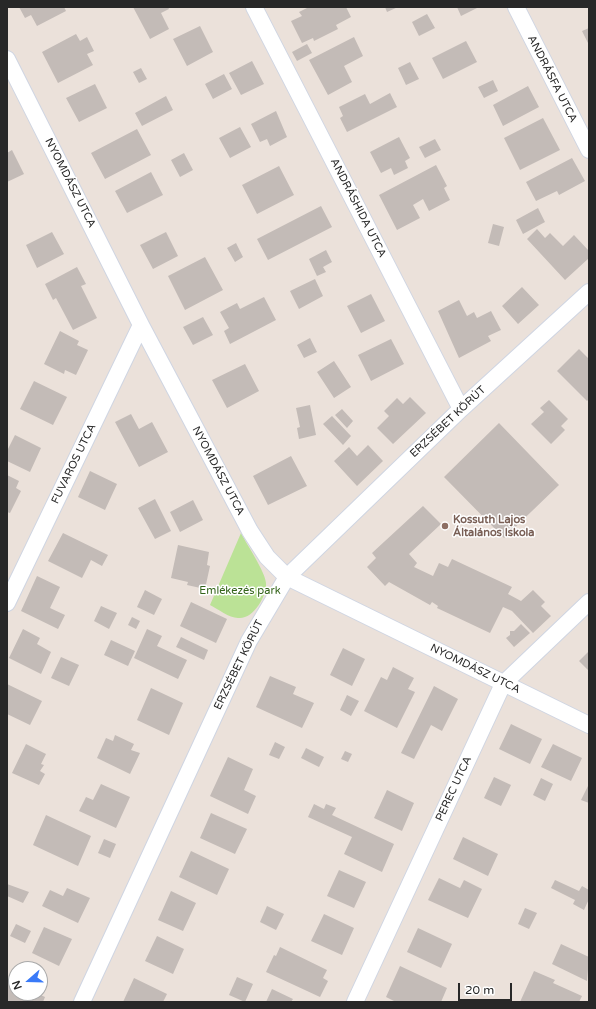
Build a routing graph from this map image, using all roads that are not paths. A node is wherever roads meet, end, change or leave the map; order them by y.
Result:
1 (254, 7) edge
2 (516, 7) edge
3 (7, 59) edge
4 (589, 150) edge
5 (589, 292) edge
6 (141, 325) junction
7 (461, 410) junction
8 (287, 576) junction
9 (589, 602) edge
10 (7, 603) edge
11 (503, 684) junction
12 (589, 725) edge
13 (82, 1002) edge
14 (355, 1002) edge

1 - 7 street, ANDRÁSHIDA UTCA
2 - 4 street, ANDRÁSFA UTCA
3 - 6 street, NYOMDÁSZ UTCA
5 - 7 street, ERZSÉBET KÖRÚT
6 - 8 street, NYOMDÁSZ UTCA
6 - 10 street, FUVAROS UTCA
7 - 8 street, ERZSÉBET KÖRÚT
8 - 11 street, NYOMDÁSZ UTCA
8 - 13 street, ERZSÉBET KÖRÚT
9 - 11 street, PEREC UTCA
11 - 12 street, NYOMDÁSZ UTCA
11 - 14 street, PEREC UTCA

